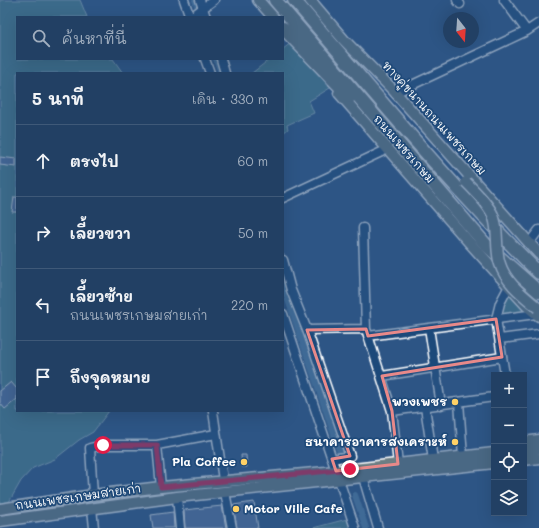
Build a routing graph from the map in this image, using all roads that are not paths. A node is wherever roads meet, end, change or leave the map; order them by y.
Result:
1 (184, 0) edge
2 (200, 0) edge
3 (214, 0) edge
4 (258, 0) edge
5 (275, 0) edge
6 (294, 0) edge
7 (310, 0) edge
8 (504, 0) edge
9 (203, 8) junction
10 (191, 16) edge
11 (192, 16) edge
12 (206, 16) edge
13 (272, 16) edge
14 (539, 23) edge
15 (284, 29) edge
16 (284, 29) edge
17 (527, 30) junction
18 (344, 40) junction
19 (205, 60) edge
20 (221, 60) edge
21 (210, 72) edge
22 (226, 72) edge
23 (396, 93) junction
24 (388, 149) junction
25 (434, 184) junction
26 (284, 198) edge
27 (363, 228) dead end
28 (539, 230) edge
29 (529, 243) junction
30 (539, 254) edge
31 (284, 263) edge
32 (539, 273) edge
33 (509, 286) junction
34 (539, 292) edge
35 (538, 312) edge
36 (284, 317) edge
37 (496, 319) junction
38 (429, 328) junction
39 (307, 330) junction
40 (367, 332) junction
41 (539, 334) edge
42 (500, 339) junction
43 (502, 357) junction
44 (435, 368) junction
45 (504, 372) edge
46 (382, 376) junction
47 (491, 397) edge
48 (459, 402) junction
49 (441, 405) junction
50 (425, 407) junction
51 (392, 411) junction
52 (212, 412) edge
53 (216, 434) junction
54 (539, 440) edge
55 (527, 442) edge
56 (157, 445) junction
57 (539, 448) edge
58 (491, 449) edge
59 (527, 450) edge
60 (491, 453) edge
61 (463, 457) junction
62 (539, 458) edge
63 (332, 459) junction
64 (432, 460) junction
65 (527, 460) edge
66 (491, 463) edge
67 (398, 464) junction
68 (337, 475) junction
69 (356, 475) junction
70 (223, 480) junction
71 (161, 487) junction
72 (225, 492) junction
73 (93, 495) junction
74 (176, 497) junction
75 (92, 508) junction
76 (0, 509) edge
77 (0, 521) edge
78 (94, 528) edge
79 (180, 528) edge
80 (232, 528) edge
81 (355, 528) edge
82 (378, 528) edge

1 - 10 street
2 - 9 street
3 - 9 street
4 - 13 main road
5 - 25 highway, ถนนเพชรเกษม
6 - 32 highway, ถนนเพชรเกษม
7 - 18 main road, ทางคู่ขนานถนนเพชรเกษม
8 - 17 street
9 - 11 street
9 - 12 street
14 - 17 street
15 - 25 highway
16 - 24 main road
17 - 23 street
18 - 23 main road, ทางคู่ขนานถนนเพชรเกษม
18 - 35 main road, bridge
19 - 21 street
20 - 22 street
23 - 29 main road, ทางคู่ขนานถนนเพชรเกษม
24 - 26 street
24 - 33 main road
25 - 34 highway, ถนนเพชรเกษม
27 - 40 street
28 - 29 street
29 - 30 main road, ทางคู่ขนานถนนเพชรเกษม
31 - 39 street
33 - 35 main road
33 - 37 street
35 - 37 street
36 - 63 street
37 - 38 street
37 - 42 street
38 - 40 street
38 - 44 street
39 - 40 street
39 - 63 street
40 - 46 street
41 - 42 street
42 - 43 street
43 - 44 street
43 - 45 street
44 - 46 street
44 - 49 street
46 - 51 street
47 - 48 street
48 - 49 street
48 - 61 street
49 - 50 street
50 - 51 street
50 - 64 street
51 - 67 street
52 - 53 street
53 - 56 street
53 - 70 street
54 - 55 main road
56 - 71 street
56 - 73 street
57 - 59 main road
58 - 61 main road
60 - 61 main road, ถนนเพชรเกษมสายเก่า
61 - 64 main road, ถนนเพชรเกษมสายเก่า
62 - 65 main road
63 - 68 street
64 - 67 main road, ถนนเพชรเกษมสายเก่า
66 - 69 main road, ถนนเพชรเกษมสายเก่า
67 - 69 main road, ถนนเพชรเกษมสายเก่า
68 - 69 main road, ถนนเพชรเกษมสายเก่า
68 - 70 main road, ถนนเพชรเกษมสายเก่า
68 - 72 main road, ถนนเพชรเกษมสายเก่า
68 - 81 street
69 - 82 street
70 - 71 main road, ถนนเพชรเกษมสายเก่า
71 - 73 main road, ถนนเพชรเกษมสายเก่า
72 - 74 main road, ถนนเพชรเกษมสายเก่า
72 - 80 street
73 - 76 main road, ถนนเพชรเกษมสายเก่า
74 - 75 main road, ถนนเพชรเกษมสายเก่า
74 - 79 street
75 - 77 main road, ถนนเพชรเกษมสายเก่า
75 - 78 street

